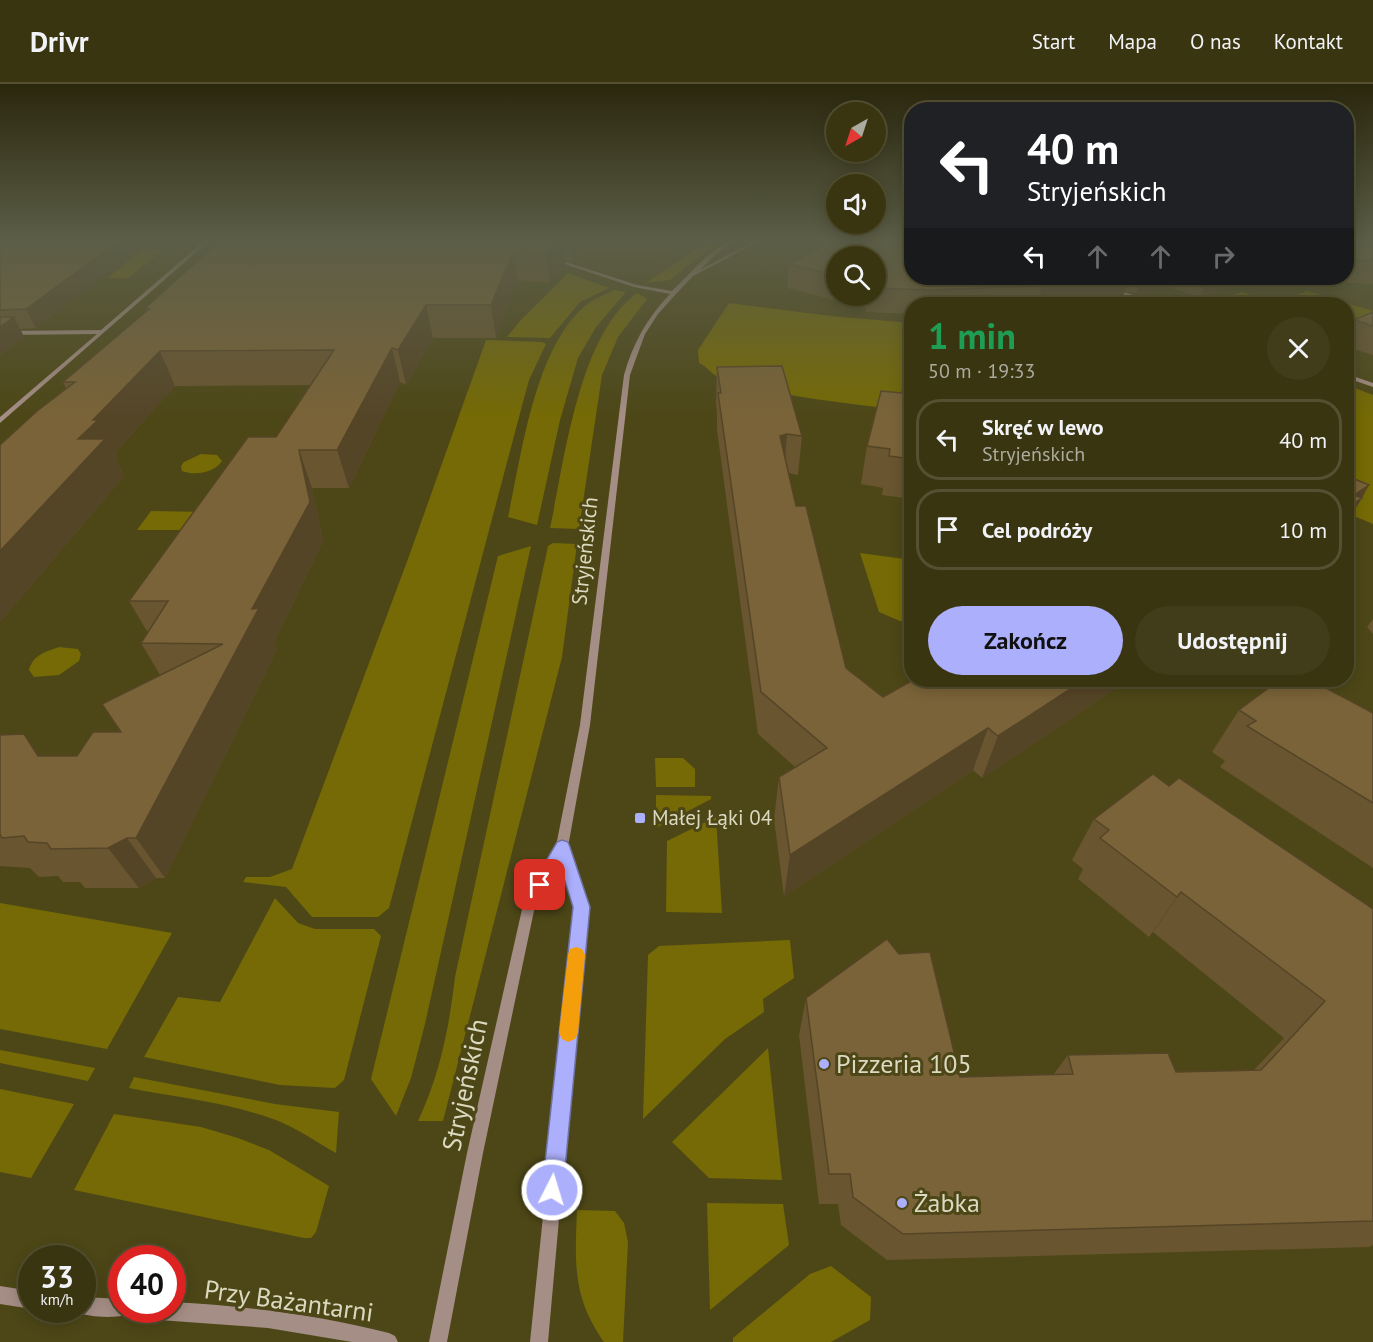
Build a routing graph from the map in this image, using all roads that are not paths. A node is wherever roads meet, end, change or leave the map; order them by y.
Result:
1 (139, 300) edge
2 (667, 300) edge
3 (102, 332) junction
4 (0, 333) edge
5 (1354, 378) edge
6 (1373, 385) edge
7 (0, 421) edge
8 (562, 847) junction
9 (0, 1295) edge
10 (18, 1298) edge
11 (186, 1312) edge
12 (389, 1342) edge
13 (438, 1342) edge
14 (538, 1342) edge

1 - 3 street
2 - 8 street, Stryjeńskich
3 - 4 street
3 - 7 street
5 - 6 street
8 - 13 street, Stryjeńskich
8 - 14 street, Stryjeńskich
9 - 10 street
11 - 12 street, Przy Bażantarni

